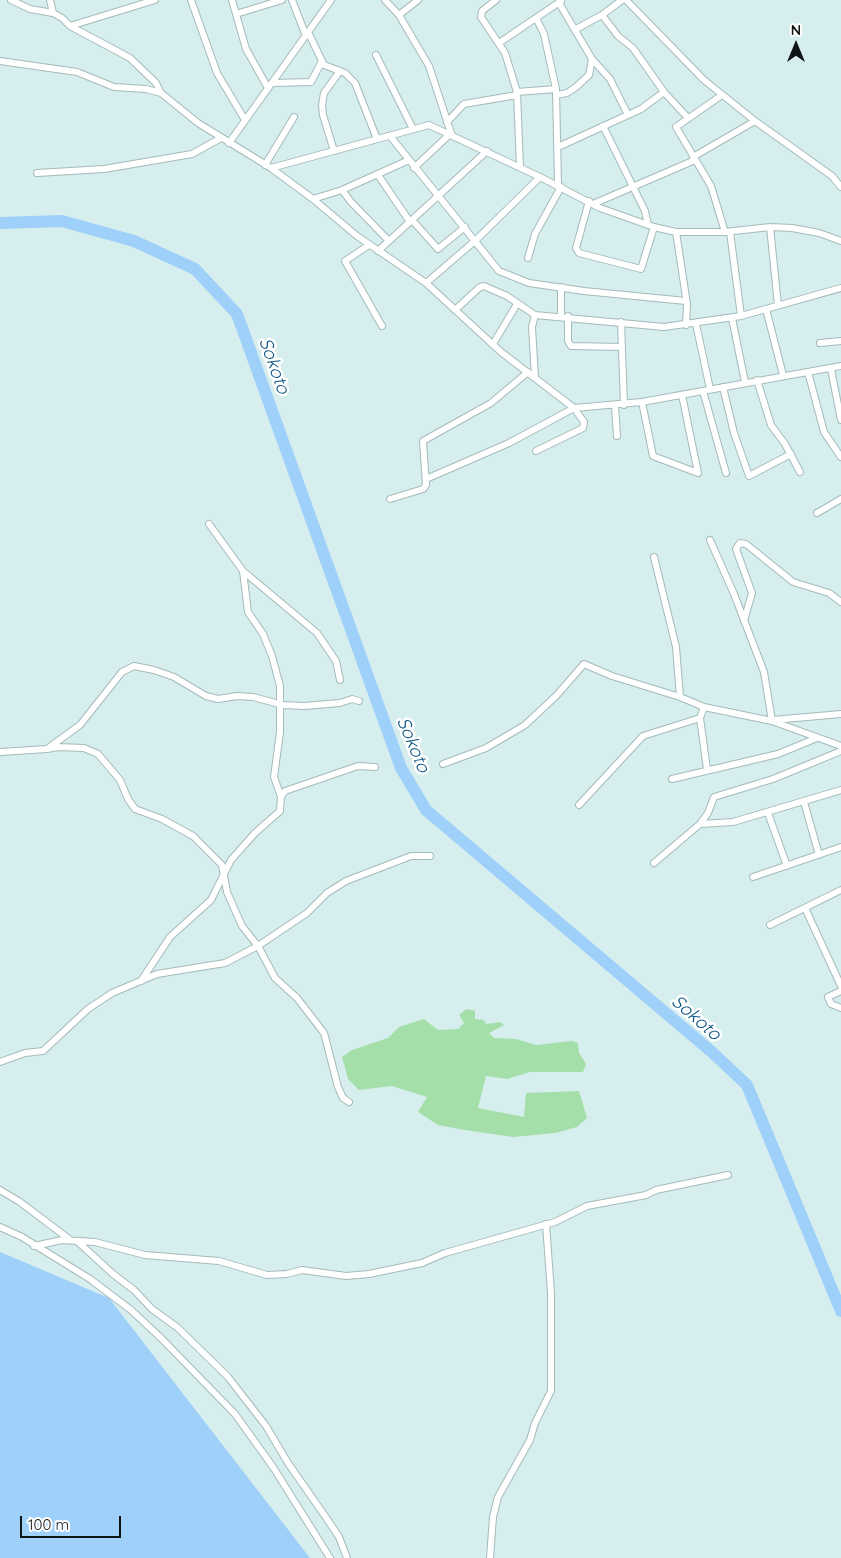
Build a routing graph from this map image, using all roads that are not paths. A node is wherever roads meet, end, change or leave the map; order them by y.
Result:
1 (11, 0) edge
2 (50, 0) edge
3 (155, 0) edge
4 (191, 0) edge
5 (232, 0) edge
6 (282, 0) edge
7 (292, 0) edge
8 (331, 0) edge
9 (385, 0) edge
10 (418, 0) edge
11 (496, 0) edge
12 (624, 0) edge
13 (561, 1) edge
14 (53, 13) junction
15 (236, 14) junction
16 (399, 15) junction
17 (602, 15) junction
18 (536, 18) junction
19 (70, 26) junction
20 (576, 29) junction
21 (307, 34) junction
22 (500, 43) junction
23 (376, 55) dead end
24 (592, 59) junction
25 (322, 60) junction
26 (0, 61) edge
27 (340, 71) junction
28 (270, 85) junction
29 (556, 92) junction
30 (664, 92) junction
31 (161, 93) junction
32 (517, 94) junction
33 (722, 95) junction
34 (628, 115) junction
35 (294, 117) dead end
36 (688, 118) junction
37 (245, 120) junction
38 (755, 121) junction
39 (447, 122) junction
40 (603, 126) junction
41 (413, 128) junction
42 (451, 133) junction
43 (390, 136) junction
44 (221, 138) junction
45 (378, 139) junction
46 (229, 143) junction
47 (558, 147) junction
48 (334, 151) junction
49 (487, 151) junction
50 (694, 158) junction
51 (409, 160) junction
52 (268, 167) junction
53 (520, 167) junction
54 (414, 168) junction
55 (37, 173) dead end
56 (378, 175) junction
57 (540, 177) junction
58 (560, 186) junction
59 (633, 187) junction
60 (841, 187) edge
61 (342, 190) junction
62 (439, 196) junction
63 (313, 199) junction
64 (591, 203) junction
65 (411, 221) junction
66 (651, 226) junction
67 (465, 227) junction
68 (770, 227) junction
69 (676, 232) junction
70 (727, 232) junction
71 (476, 240) junction
72 (389, 241) junction
73 (841, 241) edge
74 (369, 245) junction
75 (378, 251) junction
76 (528, 258) dead end
77 (426, 283) junction
78 (561, 288) junction
79 (841, 288) edge
80 (686, 301) junction
81 (517, 304) junction
82 (778, 305) junction
83 (766, 309) junction
84 (455, 310) junction
85 (535, 315) junction
86 (565, 316) junction
87 (742, 316) junction
88 (732, 318) junction
89 (621, 322) junction
90 (696, 324) junction
91 (686, 325) junction
92 (382, 326) dead end
93 (841, 341) edge
94 (820, 343) dead end
95 (492, 344) junction
96 (622, 347) junction
97 (841, 366) edge
98 (831, 369) junction
99 (528, 372) junction
100 (808, 372) junction
101 (783, 375) junction
102 (535, 378) junction
103 (757, 380) junction
104 (746, 382) junction
105 (723, 386) junction
106 (706, 390) junction
107 (682, 395) junction
108 (642, 402) junction
109 (624, 405) junction
110 (614, 406) junction
111 (574, 408) junction
112 (841, 420) edge
113 (617, 436) dead end
114 (536, 451) dead end
115 (791, 454) junction
116 (841, 457) edge
117 (800, 472) dead end
118 (726, 473) dead end
119 (426, 479) junction
120 (390, 499) dead end
121 (841, 499) edge
122 (817, 513) dead end
123 (209, 524) dead end
124 (710, 540) dead end
125 (654, 557) dead end
126 (243, 571) junction
127 (841, 602) edge
128 (744, 621) junction
129 (340, 680) dead end
130 (680, 697) junction
131 (359, 701) dead end
132 (279, 705) junction
133 (704, 707) junction
134 (841, 714) edge
135 (700, 718) junction
136 (772, 720) junction
137 (817, 738) junction
138 (841, 746) edge
139 (48, 749) junction
140 (841, 751) edge
141 (0, 752) edge
142 (443, 764) dead end
143 (375, 767) dead end
144 (707, 769) junction
145 (672, 779) dead end
146 (841, 790) edge
147 (281, 797) junction
148 (804, 802) junction
149 (578, 805) dead end
150 (768, 813) junction
151 (700, 824) junction
152 (841, 847) edge
153 (819, 855) junction
154 (430, 856) dead end
155 (654, 863) dead end
156 (787, 866) junction
157 (224, 872) junction
158 (753, 877) dead end
159 (841, 890) edge
160 (805, 908) junction
161 (770, 925) dead end
162 (258, 946) junction
163 (142, 981) junction
164 (841, 986) edge
165 (841, 990) edge
166 (841, 1008) edge
167 (0, 1062) edge
168 (348, 1102) dead end
169 (728, 1175) dead end
170 (0, 1190) edge
171 (546, 1224) junction
172 (0, 1227) edge
173 (74, 1240) junction
174 (34, 1246) junction
175 (330, 1558) edge
176 (347, 1558) edge
177 (490, 1558) edge

1 - 14 street
2 - 14 street
3 - 19 street
4 - 37 street
5 - 15 street
6 - 15 street
7 - 21 street
8 - 21 street
9 - 16 street
10 - 16 street
11 - 22 street
12 - 17 street
12 - 33 street
13 - 18 street
13 - 20 street
14 - 19 street
15 - 28 street
16 - 39 street
17 - 20 street
17 - 30 street
18 - 22 street
18 - 29 street
19 - 31 street
20 - 24 street
21 - 25 street
21 - 28 street
22 - 32 street
23 - 41 street
24 - 29 street
24 - 34 street
25 - 27 street
25 - 28 street
26 - 31 street
27 - 45 street
27 - 48 street
28 - 37 street
29 - 32 street
29 - 47 street
30 - 34 street
30 - 36 street
31 - 44 street
32 - 39 street
32 - 53 street
33 - 36 street
33 - 38 street
34 - 40 street
35 - 52 street
36 - 50 street
37 - 46 street
38 - 50 street
38 - 60 street
39 - 42 street
40 - 47 street
40 - 59 street
41 - 42 street
41 - 43 street
42 - 49 street
42 - 54 street
43 - 45 street
43 - 51 street
44 - 46 street
44 - 55 street
45 - 48 street
46 - 52 street
47 - 58 street
48 - 52 street
49 - 53 street
49 - 62 street
50 - 59 street
50 - 70 street
51 - 54 street
51 - 56 street
52 - 63 street
53 - 57 street
54 - 62 street
56 - 61 street
56 - 65 street
57 - 58 street
57 - 71 street
58 - 64 street
58 - 76 street
59 - 64 street
59 - 66 street
61 - 63 street
61 - 72 street
62 - 65 street
62 - 67 street
63 - 74 street
64 - 66 street
64 - 66 street
65 - 67 street
65 - 72 street
66 - 69 street
67 - 71 street
68 - 70 street
68 - 73 street
68 - 82 street
69 - 70 street
69 - 80 street
70 - 87 street
71 - 77 street
71 - 78 street
72 - 75 street
74 - 75 street
74 - 92 street
75 - 77 street
77 - 84 street
78 - 80 street
78 - 86 street
79 - 82 street
80 - 91 street
81 - 84 street
81 - 85 street
81 - 95 street
82 - 83 street
83 - 87 street
83 - 101 street
84 - 95 street
85 - 86 street
85 - 102 street
86 - 89 street
86 - 96 street
87 - 88 street
88 - 90 street
88 - 104 street
89 - 91 street
89 - 96 street
90 - 91 street
90 - 106 street
93 - 94 street
95 - 99 street
96 - 109 street
97 - 98 street
98 - 100 street
98 - 112 street
99 - 102 street
99 - 119 street
100 - 101 street
100 - 116 street
101 - 103 street
102 - 111 street
103 - 104 street
103 - 115 street
104 - 105 street
105 - 106 street
105 - 115 street
106 - 107 street
106 - 118 street
107 - 108 street
107 - 108 street
108 - 109 street
109 - 110 street
110 - 111 street
110 - 113 street
111 - 114 street
111 - 119 street
115 - 117 street
119 - 120 street
121 - 122 street
123 - 126 street
124 - 128 street
125 - 130 street
126 - 129 street
126 - 132 street
127 - 128 street
128 - 136 street
130 - 133 street
130 - 142 street
131 - 132 street
132 - 139 street
132 - 147 street
133 - 135 street
133 - 136 street
134 - 136 street
135 - 144 street
135 - 149 street
136 - 137 street
137 - 138 street
137 - 144 street
139 - 141 street
139 - 157 street
140 - 151 street
143 - 147 street
144 - 145 street
146 - 148 street
147 - 157 street
148 - 150 street
148 - 153 street
150 - 151 street
150 - 156 street
151 - 155 street
152 - 153 street
153 - 156 street
154 - 162 street
156 - 158 street
157 - 162 street
157 - 163 street
159 - 160 street
160 - 161 street
160 - 164 street
162 - 163 street
162 - 168 street
163 - 167 street
165 - 166 street
169 - 171 street
170 - 173 street
171 - 173 street
171 - 177 street
172 - 174 street
173 - 174 street
173 - 176 street
174 - 175 street

